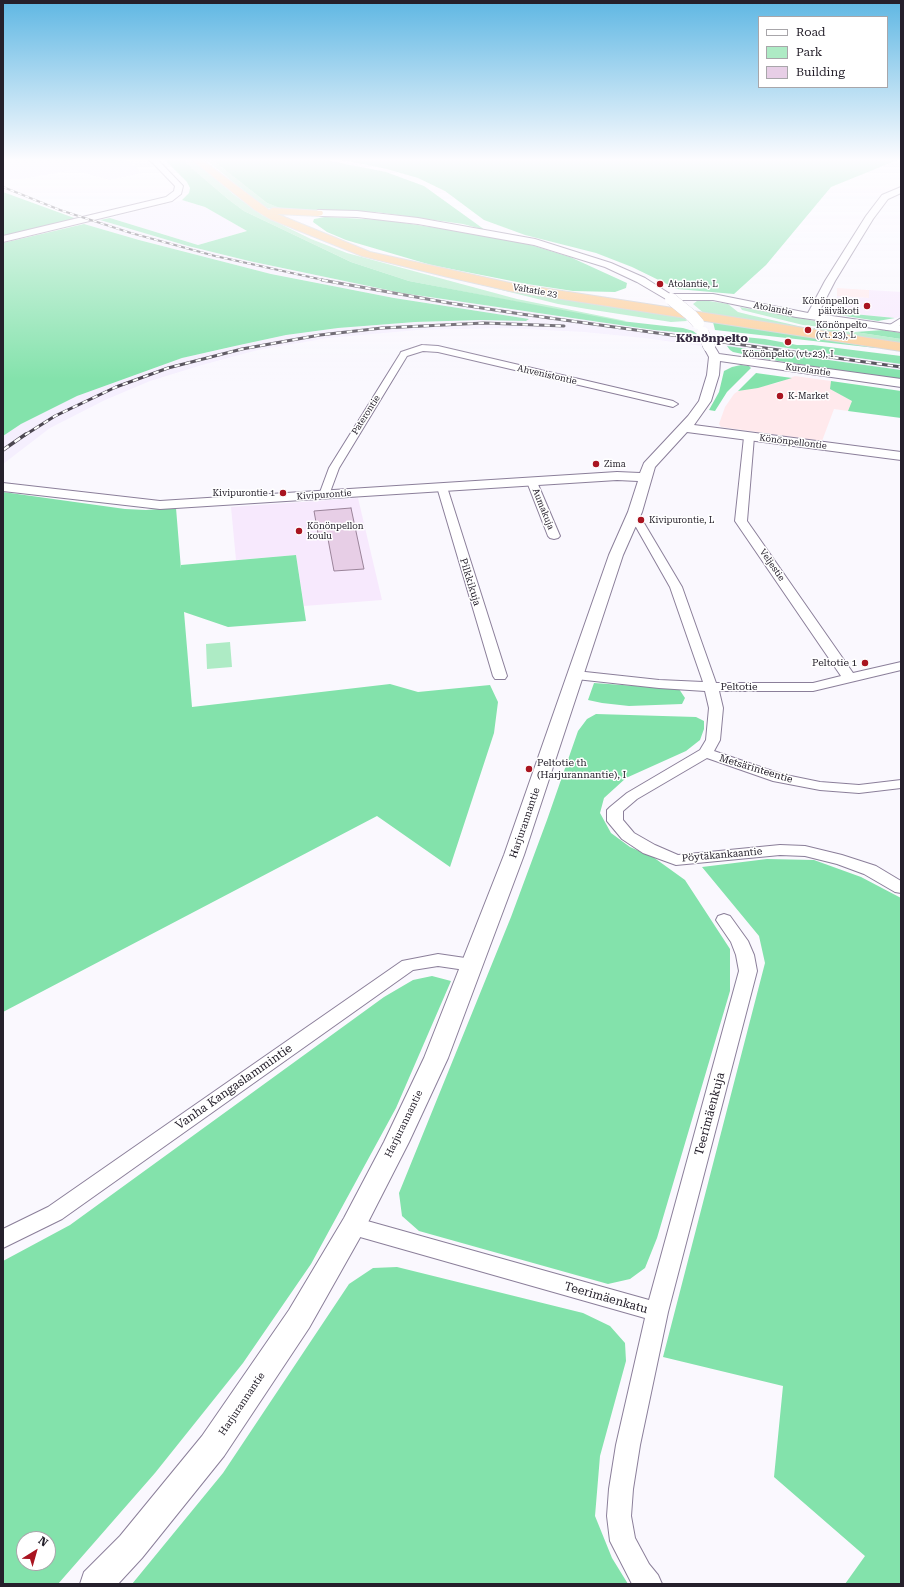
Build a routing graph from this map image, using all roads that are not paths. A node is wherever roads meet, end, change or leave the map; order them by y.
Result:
1 (25, 233) edge
2 (312, 233) edge
3 (485, 233) edge
4 (860, 233) edge
5 (3, 238) edge
6 (366, 254) junction
7 (670, 298) junction
8 (586, 311) dead end
9 (812, 316) junction
10 (901, 321) edge
11 (687, 328) dead end
12 (889, 328) junction
13 (901, 330) edge
14 (706, 338) junction
15 (901, 347) edge
16 (422, 348) joint
17 (901, 352) edge
18 (901, 383) edge
19 (673, 404) dead end
20 (685, 428) junction
21 (749, 437) junction
22 (901, 456) edge
23 (645, 477) junction
24 (532, 482) junction
25 (3, 486) edge
26 (442, 487) junction
27 (324, 495) junction
28 (630, 522) junction
29 (554, 536) dead end
30 (901, 666) edge
31 (576, 675) junction
32 (500, 676) dead end
33 (850, 679) junction
34 (711, 687) junction
35 (706, 753) junction
36 (901, 784) edge
37 (901, 888) edge
38 (724, 920) dead end
39 (472, 966) junction
40 (353, 1226) junction
41 (3, 1239) edge
42 (657, 1312) junction
43 (96, 1584) edge
44 (649, 1584) edge

1 - 5 street
2 - 6 highway, Valtatie 23
3 - 7 street
4 - 9 street
6 - 8 highway
6 - 15 highway, Valtatie 23
7 - 9 street, Atolantie
7 - 14 street, bridge
9 - 12 street, Atolantie
10 - 12 street
11 - 14 highway
12 - 13 street, Atolantie
14 - 17 highway
14 - 18 street, Kurolantie
14 - 20 street, Harjurannantie
16 - 19 street, Ahvenistontie
16 - 27 street, Paterontie
20 - 21 street, Könönpellontie
20 - 23 street, Harjurannantie
21 - 22 street, Könönpellontie
21 - 33 street, Veljestie
23 - 24 street, Kivipurontie
23 - 28 street, Harjurannantie
24 - 26 street, Kivipurontie
24 - 29 street, Aumakuja
25 - 27 street, Kivipurontie
26 - 27 street, Kivipurontie
26 - 32 street, Pilkkikuja
28 - 31 street, Harjurannantie
28 - 34 street
30 - 33 street, Peltotie
31 - 34 street, Peltotie
31 - 39 street, Harjurannantie
33 - 34 street, Peltotie
34 - 35 street
35 - 36 street, Metsärinteentie
35 - 37 street, Pöytäkankaantie
38 - 42 street, Teerimäenkuja
39 - 40 street, Harjurannantie
39 - 41 street, Vanha Kangaslammintie
40 - 42 street, Teerimäenkatu
40 - 43 street, Harjurannantie
42 - 44 street, Teerimäenkatu

